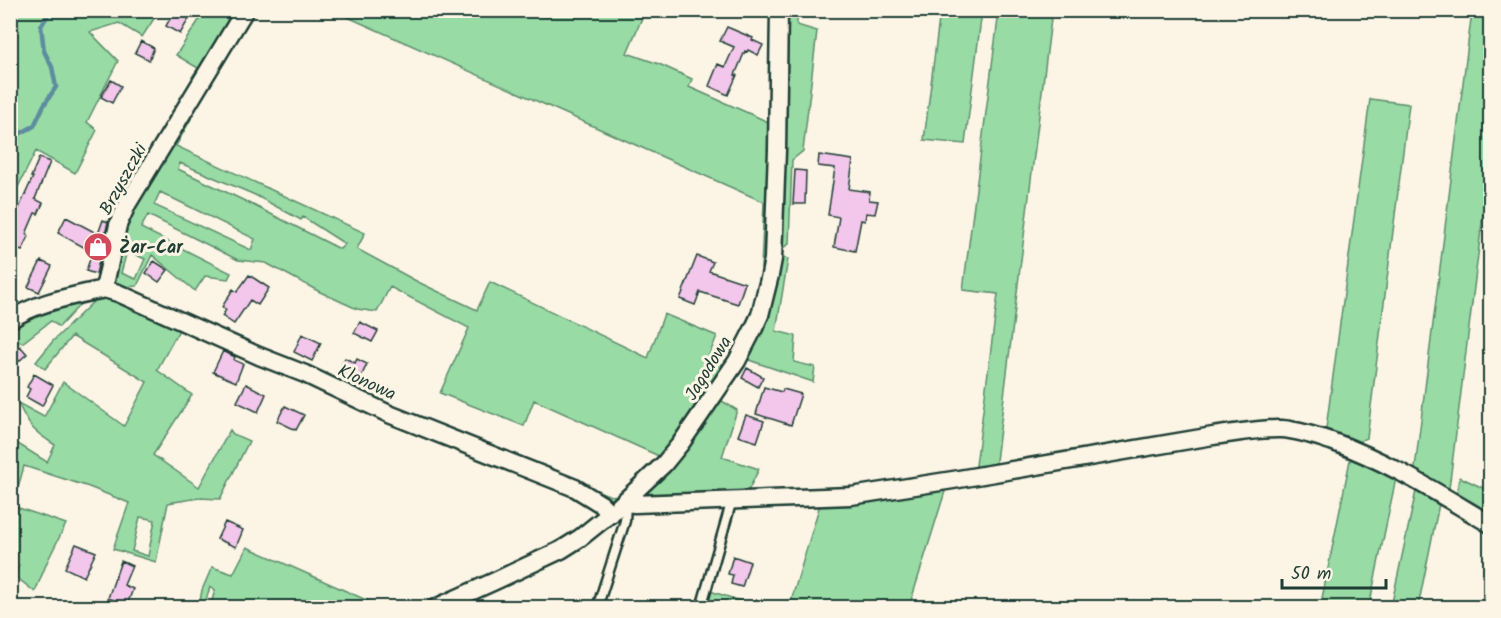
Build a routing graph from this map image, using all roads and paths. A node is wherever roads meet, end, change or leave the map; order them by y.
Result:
1 (245, 10) edge
2 (779, 10) edge
3 (104, 289) junction
4 (10, 320) edge
5 (732, 500) junction
6 (620, 507) junction
7 (1491, 524) edge
8 (435, 608) edge
9 (597, 608) edge
10 (701, 608) edge

1 - 3 street, Brzyszczki
2 - 6 street, Jagodowa
3 - 4 street
3 - 6 street, Klonowa
5 - 6 street
5 - 7 street
5 - 10 lane
6 - 8 street, Jagodowa
6 - 9 lane

